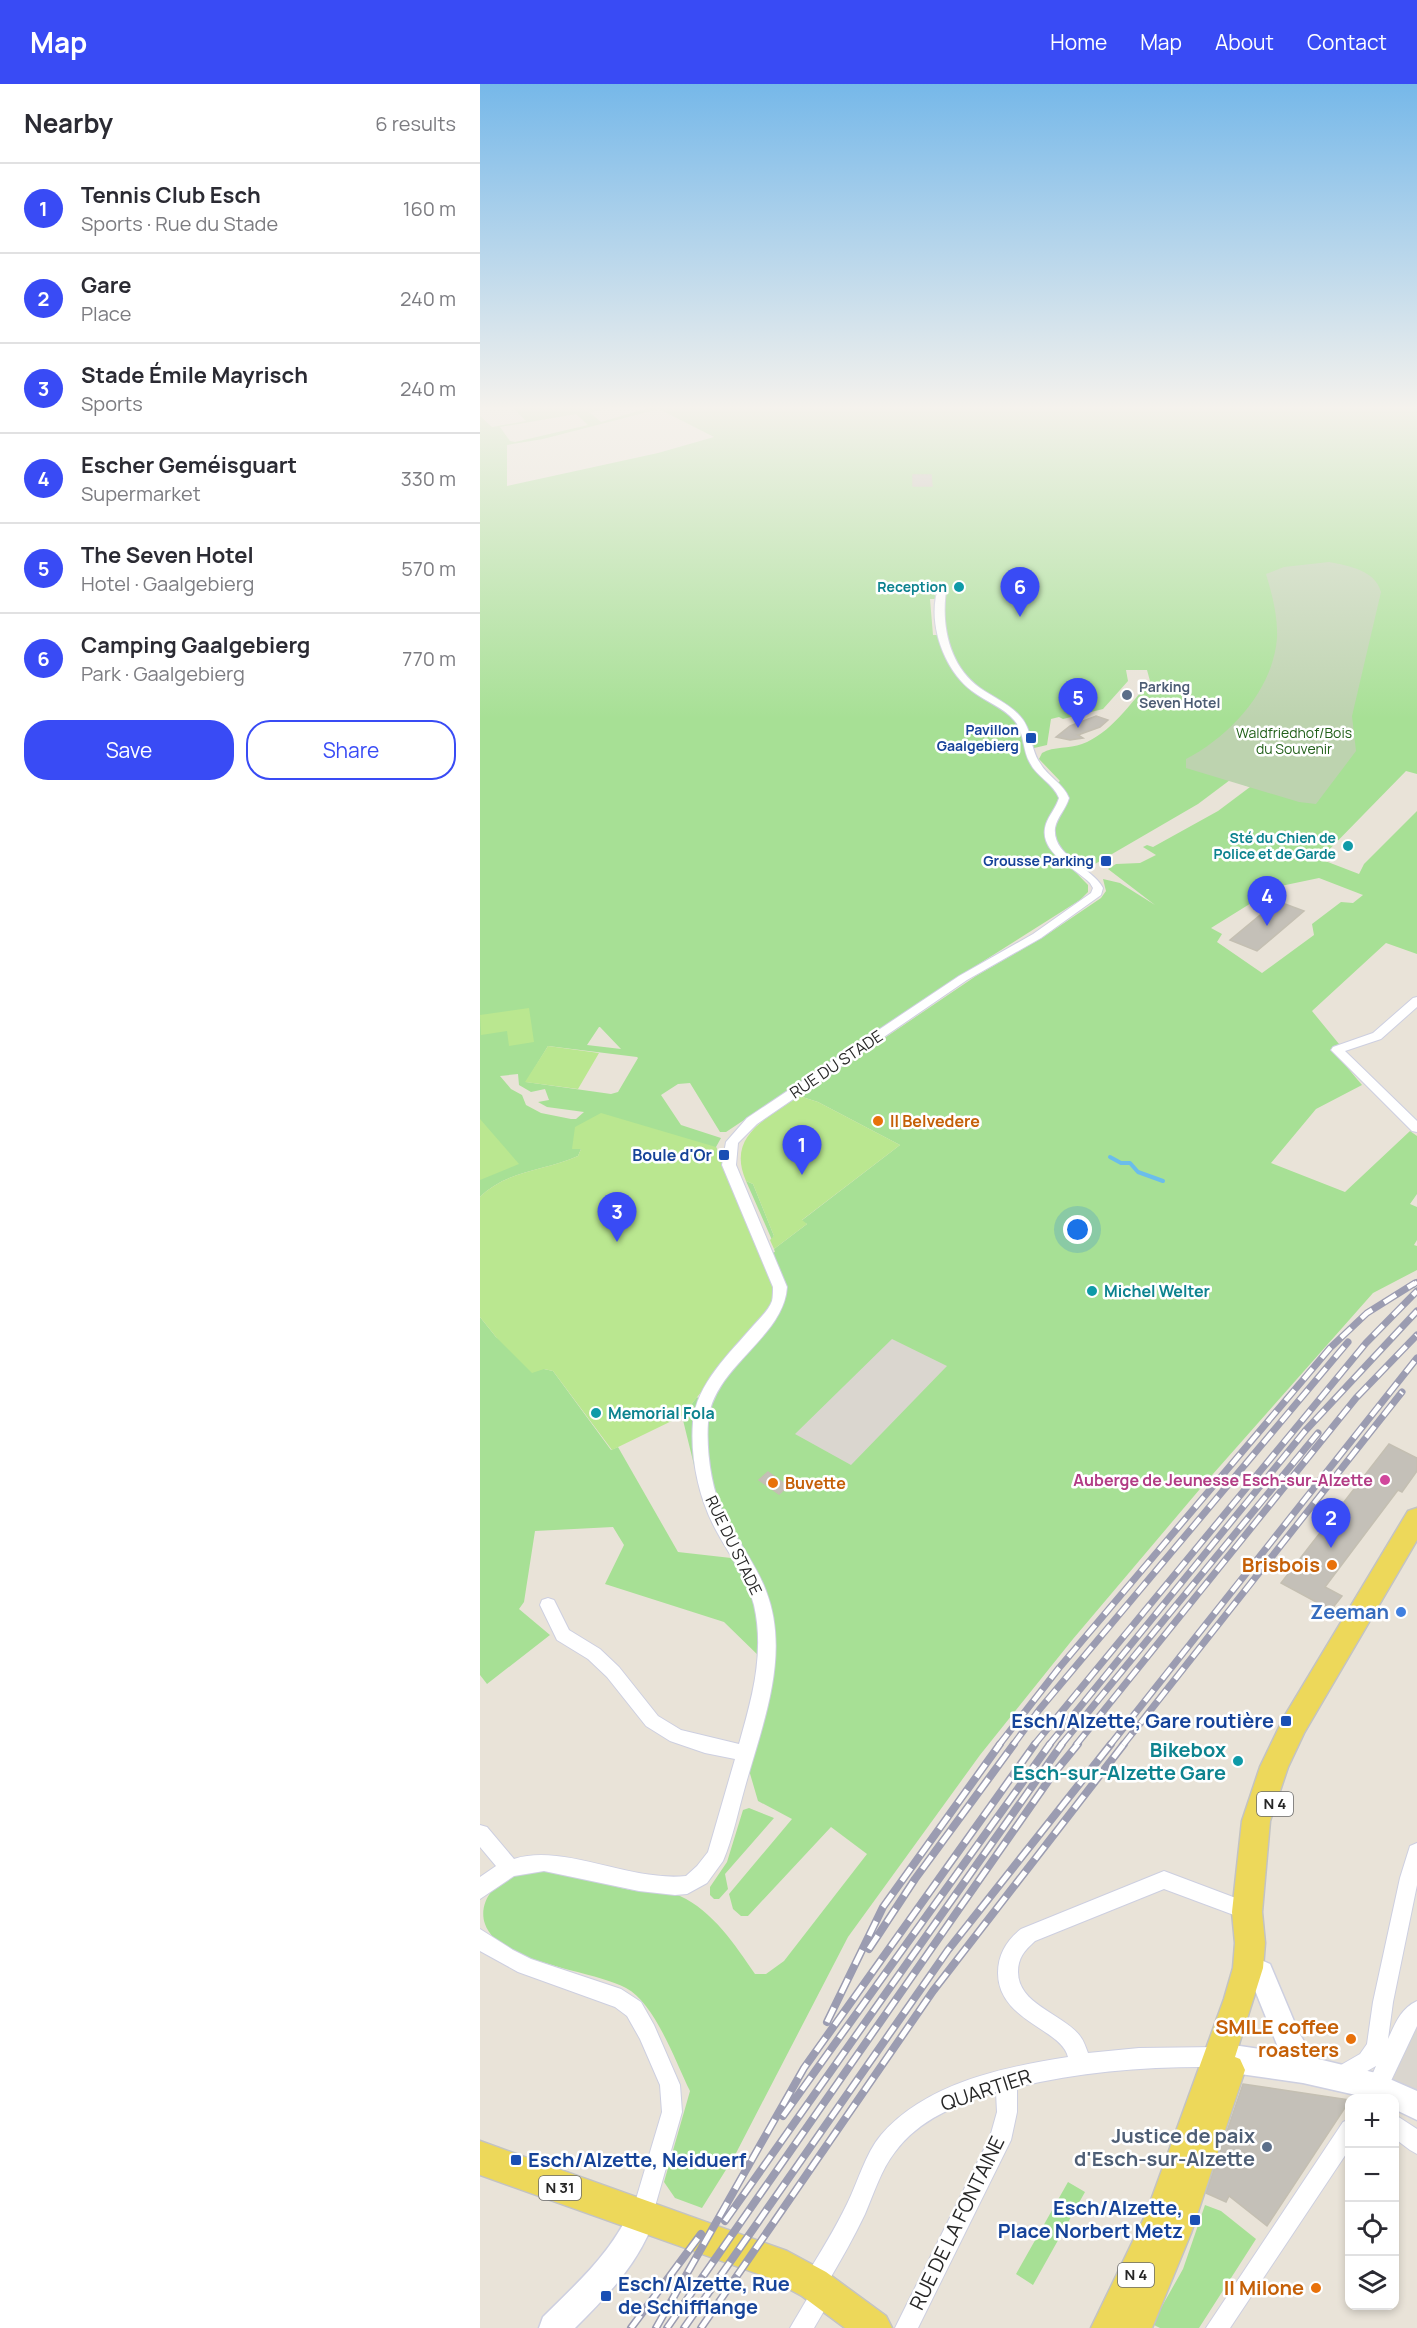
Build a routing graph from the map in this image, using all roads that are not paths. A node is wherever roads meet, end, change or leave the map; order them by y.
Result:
1 (943, 585) dead end
2 (1417, 1001) edge
3 (1417, 1128) edge
4 (1417, 1518) edge
5 (1417, 1540) edge
6 (548, 1605) dead end
7 (744, 1753) junction
8 (480, 1833) edge
9 (1417, 1852) edge
10 (510, 1868) junction
11 (480, 1890) edge
12 (1254, 1913) junction
13 (480, 1938) edge
14 (1261, 1973) junction
15 (1417, 2011) edge
16 (1226, 2058) junction
17 (1079, 2063) junction
18 (1306, 2070) junction
19 (1338, 2078) junction
20 (1006, 2080) junction
21 (1373, 2093) edge
22 (1417, 2106) edge
23 (1399, 2127) edge
24 (1345, 2136) edge
25 (1417, 2143) edge
26 (480, 2158) edge
27 (642, 2216) junction
28 (819, 2288) junction
29 (554, 2328) edge
30 (801, 2328) edge
31 (874, 2328) edge
32 (906, 2328) edge
33 (1109, 2328) edge
34 (1134, 2328) edge
35 (1217, 2328) edge

1 - 7 street, RUE DU STADE
2 - 3 street
4 - 12 main road, N 4
5 - 12 main road, N 4
6 - 7 street
7 - 10 street, RUE DU STADE
8 - 10 street
9 - 19 street
10 - 11 street, RUE DU STADE
12 - 14 main road, N 4
12 - 16 main road, N 4
12 - 17 street
13 - 27 street
14 - 16 main road, N 4
14 - 18 street
15 - 21 street
16 - 17 street, QUARTIER
16 - 18 street
16 - 33 main road, N 4
16 - 34 main road, N 4
17 - 20 street, QUARTIER
18 - 19 street
19 - 21 street
20 - 28 street, QUARTIER
20 - 32 street, RUE DE LA FONTAINE
21 - 22 street
23 - 25 street
24 - 35 street
26 - 27 main road, N 31
27 - 28 main road, N 31
27 - 29 street
28 - 30 street, QUARTIER
28 - 31 main road, N 31

